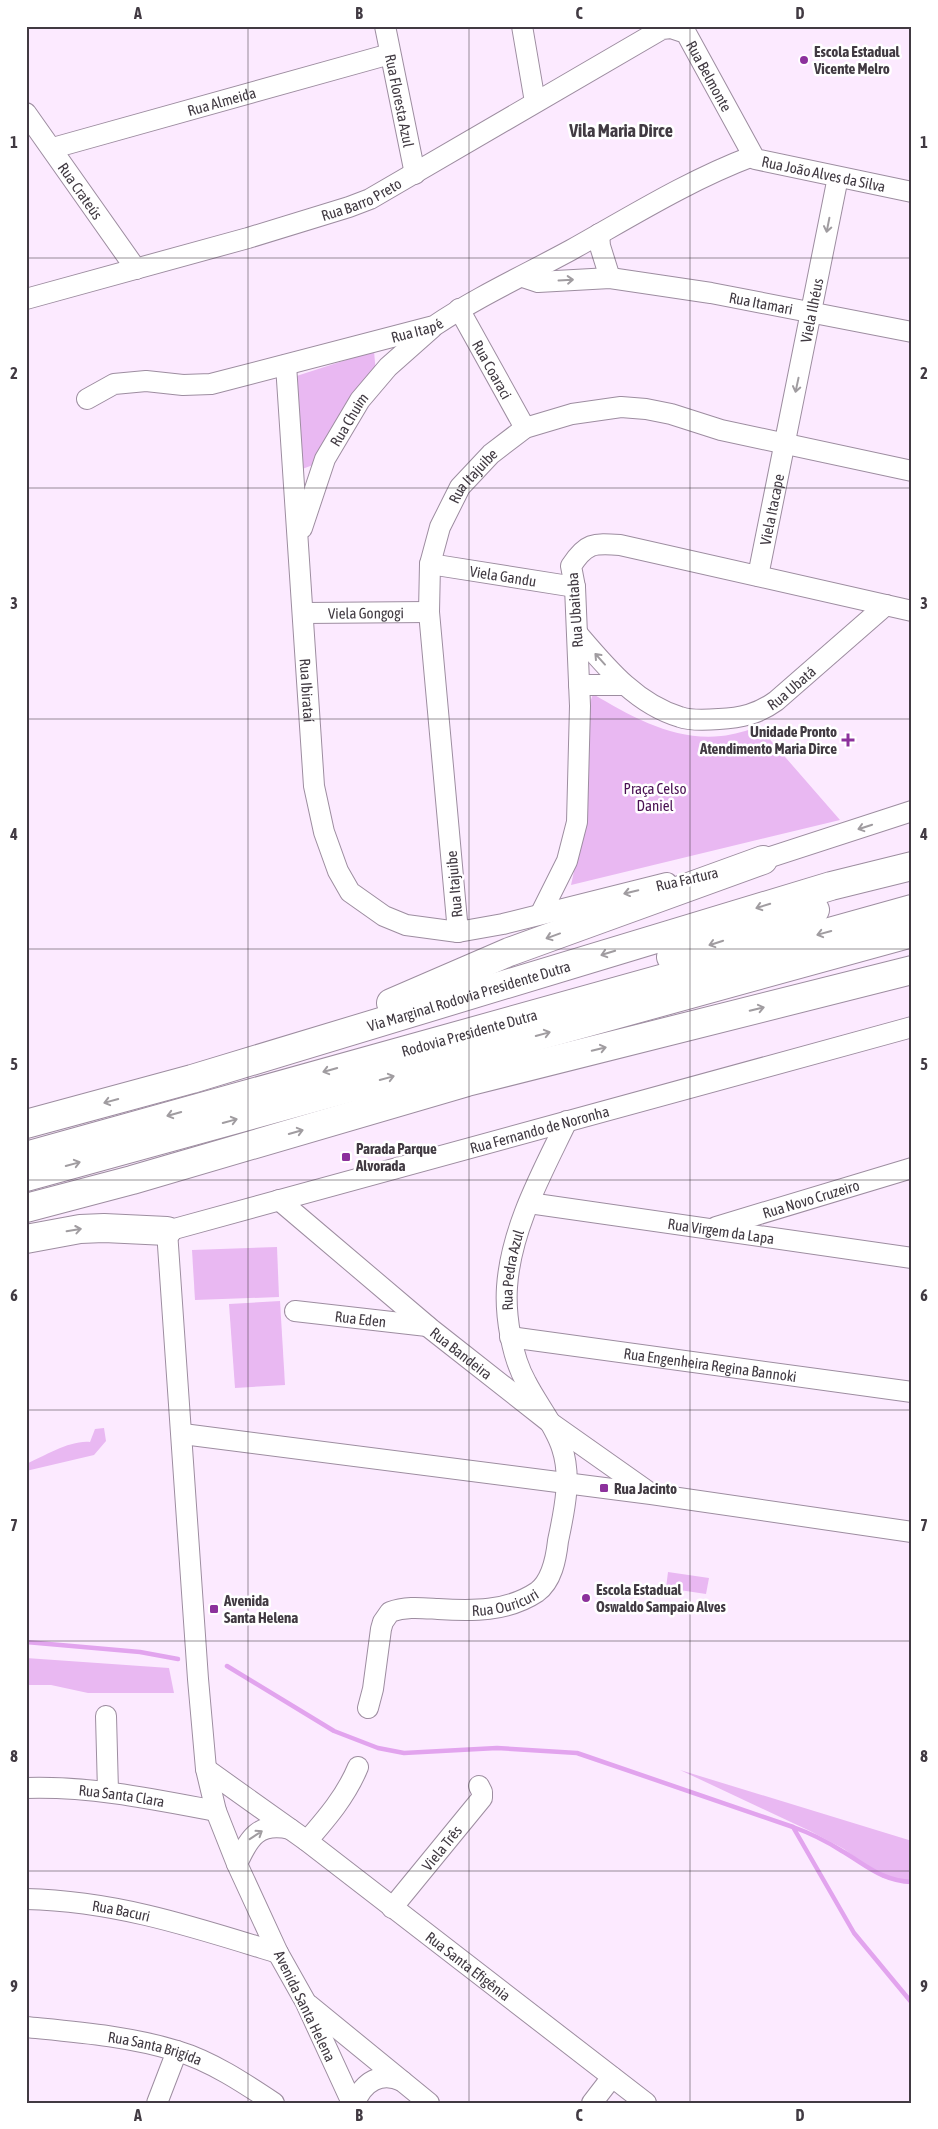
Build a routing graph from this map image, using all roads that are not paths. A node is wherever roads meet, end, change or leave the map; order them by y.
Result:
1 (385, 26) edge
2 (522, 26) edge
3 (661, 28) edge
4 (390, 54) junction
5 (535, 102) junction
6 (26, 112) edge
7 (53, 148) junction
8 (750, 149) junction
9 (415, 174) junction
10 (838, 177) junction
11 (912, 192) edge
12 (599, 234) junction
13 (136, 269) junction
14 (523, 276) junction
15 (610, 278) junction
16 (28, 299) edge
17 (459, 309) junction
18 (812, 312) junction
19 (434, 326) junction
20 (912, 332) edge
21 (286, 365) junction
22 (87, 399) dead end
23 (526, 428) junction
24 (784, 444) junction
25 (912, 471) edge
26 (299, 537) junction
27 (430, 564) junction
28 (758, 576) junction
29 (575, 587) junction
30 (886, 606) junction
31 (912, 611) edge
32 (304, 612) junction
33 (429, 612) junction
34 (577, 633) junction
35 (579, 685) junction
36 (624, 685) junction
37 (912, 811) edge
38 (763, 860) junction
39 (912, 866) edge
40 (912, 878) edge
41 (912, 909) edge
42 (541, 914) junction
43 (458, 932) junction
44 (912, 933) edge
45 (912, 970) edge
46 (532, 1014) junction
47 (912, 1027) edge
48 (192, 1078) junction
49 (567, 1121) junction
50 (26, 1124) edge
51 (26, 1156) edge
52 (912, 1168) edge
53 (26, 1177) edge
54 (279, 1200) junction
55 (529, 1203) junction
56 (26, 1208) edge
57 (710, 1228) junction
58 (167, 1231) junction
59 (26, 1239) edge
60 (912, 1258) edge
61 (295, 1311) dead end
62 (427, 1326) junction
63 (510, 1337) junction
64 (912, 1392) edge
65 (548, 1421) junction
66 (182, 1434) junction
67 (567, 1484) junction
68 (652, 1494) junction
69 (912, 1532) edge
70 (368, 1708) dead end
71 (106, 1716) dead end
72 (358, 1767) dead end
73 (206, 1769) junction
74 (479, 1786) dead end
75 (26, 1788) edge
76 (108, 1791) junction
77 (216, 1811) junction
78 (290, 1829) junction
79 (307, 1841) junction
80 (237, 1864) junction
81 (26, 1899) edge
82 (392, 1908) junction
83 (259, 1911) junction
84 (215, 1934) junction
85 (278, 1953) junction
86 (305, 2001) junction
87 (26, 2027) edge
88 (177, 2051) junction
89 (612, 2077) junction
90 (403, 2082) junction
91 (157, 2103) edge
92 (274, 2103) edge
93 (354, 2103) edge
94 (429, 2103) edge
95 (592, 2103) edge
96 (646, 2103) edge

1 - 4 street, Rua Floresta Azul
2 - 5 street
3 - 5 street, Rua Barro Preto
3 - 8 street, Rua Belmonte
4 - 7 street, Rua Almeida
4 - 9 street, Rua Floresta Azul
5 - 9 street, Rua Barro Preto
6 - 7 street, Rua Crateús
7 - 13 street, Rua Crateús
8 - 10 street, Rua João Alves da Silva
8 - 12 street, Rua Itapé
9 - 13 street, Rua Barro Preto
10 - 11 street, Rua João Alves da Silva
10 -> 18 street, Viela Ilhéus
12 - 14 street, Rua Itapé
12 - 15 street
13 - 16 street, Rua Barro Preto
14 -> 15 street, Rua Itamari
14 - 17 street, Rua Itapé
15 - 18 street, Rua Itamari
17 - 19 street, Rua Itapé
17 - 23 street, Rua Coaraci
18 - 20 street, Rua Itamari
18 -> 24 street, Viela Ilhéus
19 - 21 street, Rua Itapé
19 - 26 street, Rua Chuim
21 - 22 street, Rua Itapé
21 - 26 street, Rua Ibirataí
23 - 24 street, Rua Itajuibe
23 - 27 street, Rua Itajuibe
24 - 25 street, Rua Itajuibe
24 - 28 street, Viela Itacape
26 - 32 street, Rua Ibirataí
27 - 29 street, Viela Gandu
27 - 33 street, Rua Itajuibe
28 - 29 street, Rua Ubaitaba
28 - 30 street, Rua Ubaitaba
29 - 34 street, Rua Ubaitaba
30 - 31 street, Rua Ubaitaba
30 - 36 street, Rua Ubatá
32 - 33 street, Viela Gongogi
32 - 43 street, Rua Ibirataí
33 - 43 street, Rua Itajuibe
34 - 35 street, Rua Ubaitaba
36 -> 34 street, Rua Ubatá
35 - 36 street
35 - 42 street, Rua Ubaitaba
37 -> 38 street, Rua Fartura
38 -> 42 street, Rua Fartura
38 -> 48 highway
39 -> 48 highway, Via Marginal Rodovia Presidente Dutra
40 -> 46 highway
41 -> 46 highway, Rodovia Presidente Dutra
42 - 43 street, Rua Fartura
53 -> 44 highway, Rodovia Presidente Dutra
56 -> 45 highway
46 -> 51 highway, Rodovia Presidente Dutra
47 - 49 street, Rua Fernando de Noronha
48 -> 50 highway, Via Marginal Rodovia Presidente Dutra
49 - 54 street, Rua Fernando de Noronha
49 - 55 street, Rua Pedra Azul
52 - 57 street, Rua Novo Cruzeiro
54 - 58 street, Rua Fernando de Noronha
54 - 62 street, Rua Bandeira
55 - 57 street, Rua Virgem da Lapa
55 - 63 street, Rua Pedra Azul
57 - 60 street, Rua Virgem da Lapa
59 -> 58 highway
58 - 66 street, Avenida Santa Helena
61 - 62 street, Rua Eden
62 - 65 street, Rua Bandeira
63 - 64 street, Rua Engenheira Regina Bannoki
63 - 65 street, Rua Pedra Azul
65 - 67 street, Rua Ouricuri
65 - 68 street, Rua Bandeira
66 - 67 street
66 - 73 street, Avenida Santa Helena
67 - 68 street
67 - 70 street, Rua Ouricuri
68 - 69 street
71 - 76 street
72 - 79 street
73 - 77 street, Avenida Santa Helena
73 - 78 street, Rua Santa Efigênia
74 - 82 street, Viela Três
75 - 76 street, Rua Santa Clara
76 - 77 street, Rua Santa Clara
77 - 80 street, Avenida Santa Helena
78 - 79 street, Rua Santa Efigênia
80 -> 78 street
79 - 82 street, Rua Santa Efigênia
80 - 83 street, Avenida Santa Helena
81 - 84 street, Rua Bacuri
82 - 89 street, Rua Santa Efigênia
83 - 84 street, Rua Bacuri
83 - 85 street, Avenida Santa Helena
84 - 85 street, Rua Bacuri
85 - 86 street, Avenida Santa Helena
86 - 90 street
86 - 93 street, Avenida Santa Helena
87 - 88 street, Rua Santa Brigida
88 - 91 street
88 - 92 street, Rua Santa Brigida
89 - 95 street
89 - 96 street, Rua Santa Efigênia
90 - 93 street
90 - 94 street

